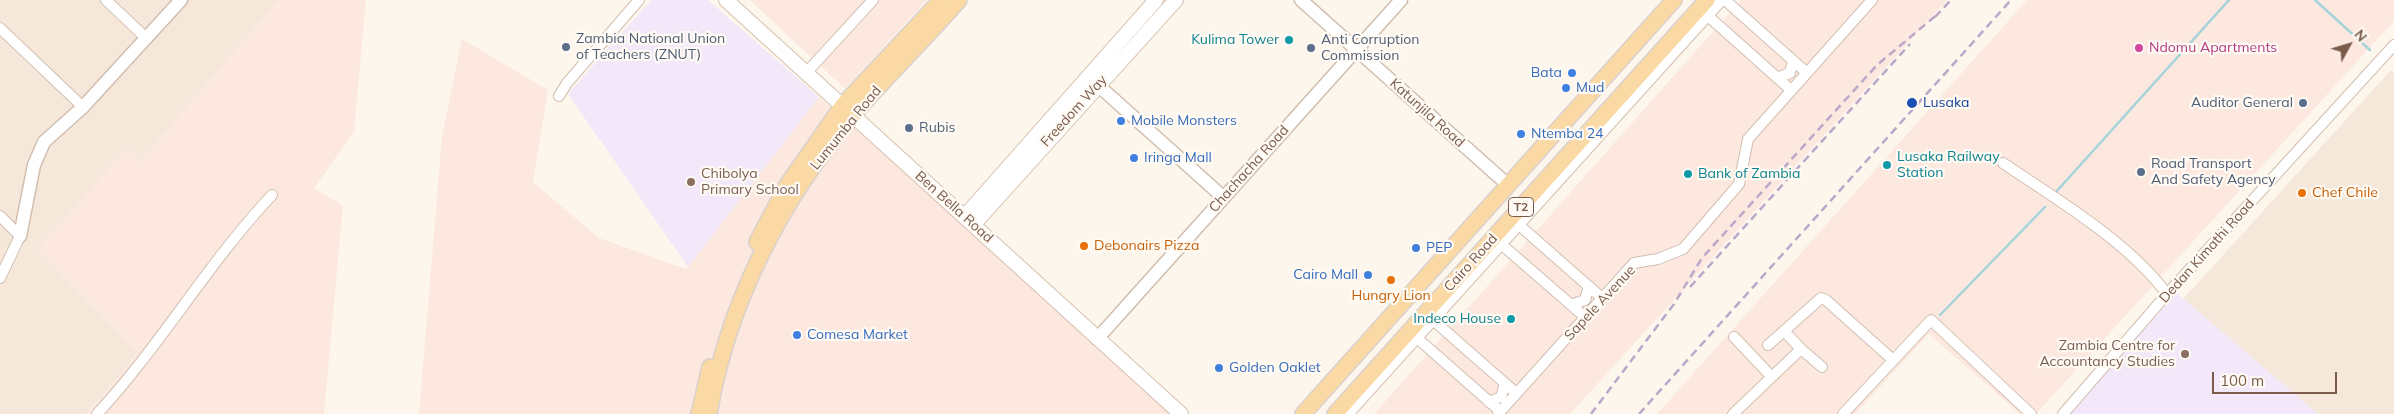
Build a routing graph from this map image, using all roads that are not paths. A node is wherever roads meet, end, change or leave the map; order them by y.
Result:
1 (106, 0) edge
2 (180, 0) edge
3 (639, 0) edge
4 (726, 0) edge
5 (873, 0) edge
6 (941, 0) edge
7 (960, 0) edge
8 (1156, 0) edge
9 (1176, 0) edge
10 (1301, 0) edge
11 (1401, 0) edge
12 (1674, 0) edge
13 (1707, 0) edge
14 (1723, 0) edge
15 (1872, 0) edge
16 (1708, 16) junction
17 (1141, 17) junction
18 (1152, 26) junction
19 (0, 28) edge
20 (145, 37) junction
21 (2394, 44) edge
22 (1671, 49) junction
23 (1356, 50) junction
24 (1793, 61) junction
25 (806, 73) junction
26 (1807, 73) junction
27 (1778, 78) junction
28 (1093, 81) junction
29 (1600, 83) junction
30 (1791, 90) junction
31 (559, 96) dead end
32 (1585, 100) junction
33 (1618, 100) junction
34 (83, 107) junction
35 (848, 110) junction
36 (1603, 116) junction
37 (1588, 141) junction
38 (2003, 163) dead end
39 (1508, 185) junction
40 (272, 195) dead end
41 (1223, 197) junction
42 (0, 216) edge
43 (969, 220) junction
44 (1519, 225) junction
45 (20, 236) junction
46 (1501, 244) junction
47 (1477, 264) junction
48 (0, 278) edge
49 (1589, 286) junction
50 (2167, 294) junction
51 (1602, 298) junction
52 (1402, 303) junction
53 (1571, 305) junction
54 (1585, 317) junction
55 (1387, 320) junction
56 (1426, 320) junction
57 (1784, 331) junction
58 (1734, 336) dead end
59 (1411, 337) junction
60 (1097, 339) junction
61 (1768, 345) dead end
62 (1801, 349) junction
63 (1893, 360) junction
64 (1387, 364) junction
65 (1822, 367) dead end
66 (1771, 376) junction
67 (1505, 384) junction
68 (1516, 393) junction
69 (1489, 402) junction
70 (1349, 413) edge
71 (1499, 413) edge
72 (97, 414) edge
73 (699, 414) edge
74 (709, 414) edge
75 (1181, 414) edge
76 (1303, 414) edge
77 (1335, 414) edge
78 (1733, 414) edge
79 (1843, 414) edge
80 (2031, 414) edge
81 (2063, 414) edge

1 - 20 street
2 - 20 street
3 - 31 street
4 - 25 main road, Ben Bella Road
5 - 25 street
6 - 35 main road, Lumumba Road
7 - 35 main road, Lumumba Road
8 - 17 main road, Freedom Way
9 - 18 main road, Freedom Way
10 - 23 street, Katunjila Road
11 - 23 street, Chachacha Road
12 - 29 main road, Cairo Road / T2
13 - 22 main road, Cairo Road / T2
14 - 16 street
14 - 24 street
15 - 26 street, Sapele Avenue
16 - 22 street
16 - 27 street
17 - 18 main road
17 - 28 main road, Freedom Way
18 - 28 main road, Freedom Way
19 - 34 street
20 - 34 street
21 - 50 street, Dedan Kimathi Road
22 - 33 main road, Cairo Road / T2
22 - 37 street
23 - 39 street, Katunjila Road
23 - 41 street, Chachacha Road
24 - 26 street
24 - 27 street
25 - 35 main road, Ben Bella Road
26 - 30 street, Sapele Avenue
27 - 30 street
28 - 41 street
28 - 43 main road, Freedom Way
29 - 32 main road, Cairo Road / T2
29 - 33 main road
30 - 51 street, Sapele Avenue
32 - 36 main road
32 - 39 main road, Cairo Road / T2
33 - 36 main road, Cairo Road / T2
34 - 45 street
35 - 43 main road, Ben Bella Road
35 - 73 main road, Lumumba Road
35 - 74 main road, Lumumba Road
36 - 37 main road, Cairo Road / T2
37 - 44 street
37 - 47 main road, Cairo Road / T2
38 - 50 street
39 - 52 main road, Cairo Road / T2
40 - 72 street
41 - 60 street, Chachacha Road
42 - 45 street
43 - 60 main road, Ben Bella Road
44 - 46 street
44 - 49 street
45 - 48 street
46 - 47 street
46 - 53 street
47 - 56 main road, Cairo Road / T2
49 - 51 street
49 - 53 street
50 - 81 street, Dedan Kimathi Road
51 - 54 street, Sapele Avenue
52 - 55 main road, Cairo Road / T2
52 - 56 main road
53 - 54 street
54 - 68 street, Sapele Avenue
55 - 59 main road
55 - 76 main road, Cairo Road / T2
56 - 59 main road, Cairo Road / T2
56 - 67 street
57 - 61 street
57 - 62 street
57 - 63 street
58 - 66 street
59 - 64 main road, Cairo Road / T2
59 - 69 street
60 - 75 main road, Ben Bella Road
62 - 65 street
62 - 66 street
63 - 79 street
63 - 80 street
64 - 70 street
64 - 77 main road, Cairo Road / T2
66 - 78 street
67 - 68 street
67 - 69 street
68 - 71 street, Sapele Avenue
69 - 71 street

